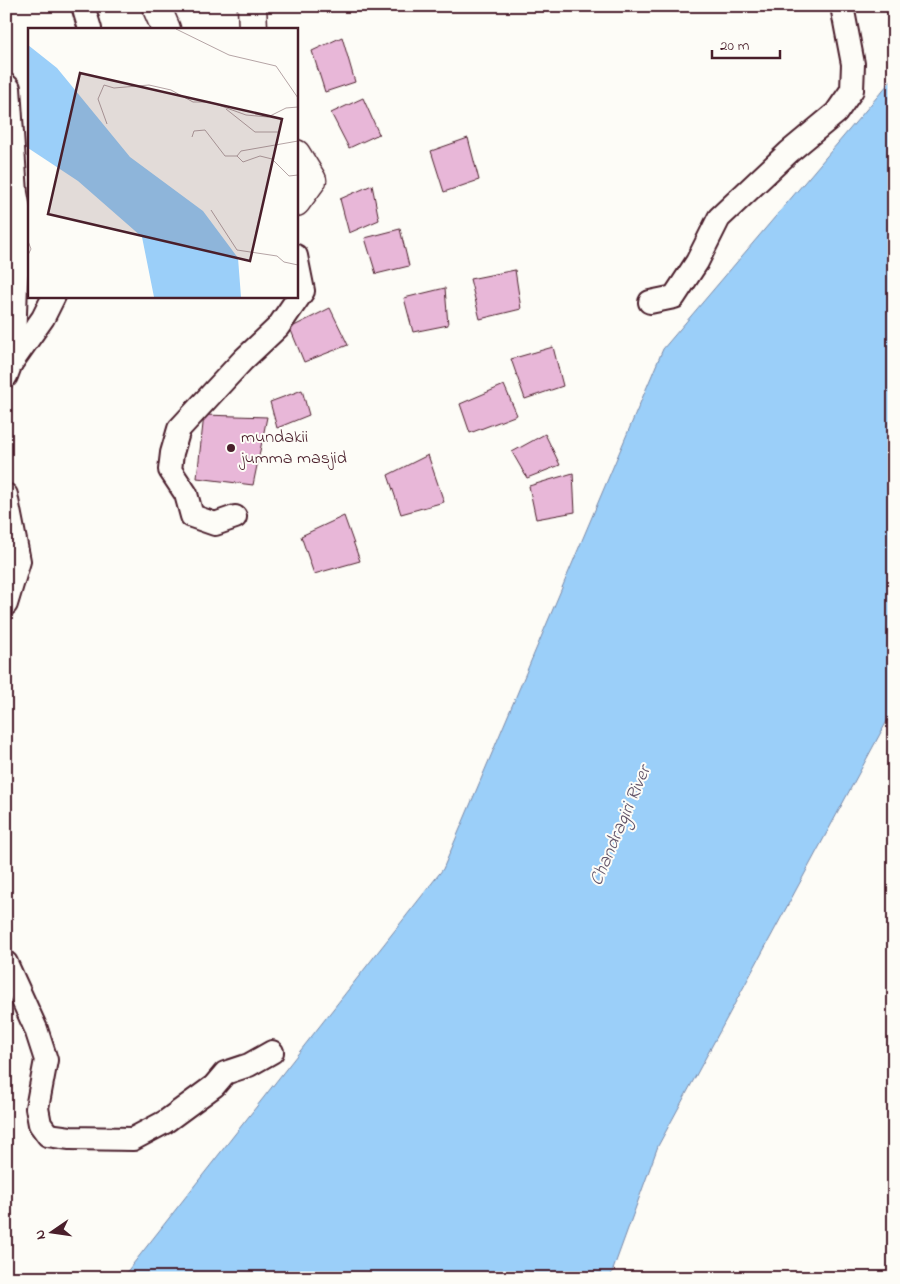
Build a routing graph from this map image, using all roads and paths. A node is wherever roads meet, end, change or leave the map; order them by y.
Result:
1 (83, 6) edge
2 (156, 6) edge
3 (252, 6) edge
4 (842, 6) edge
5 (90, 28) edge
6 (166, 28) edge
7 (253, 28) edge
8 (6, 84) edge
9 (298, 157) edge
10 (298, 199) edge
11 (298, 266) edge
12 (53, 298) edge
13 (650, 302) dead end
14 (9, 369) edge
15 (6, 495) edge
16 (235, 517) dead end
17 (6, 604) edge
18 (6, 963) edge
19 (272, 1052) dead end

1 - 5 street
2 - 6 main road
3 - 7 main road
4 - 13 street
8 - 14 street
9 - 10 main road
11 - 16 street
12 - 14 street
15 - 17 street
18 - 19 street

